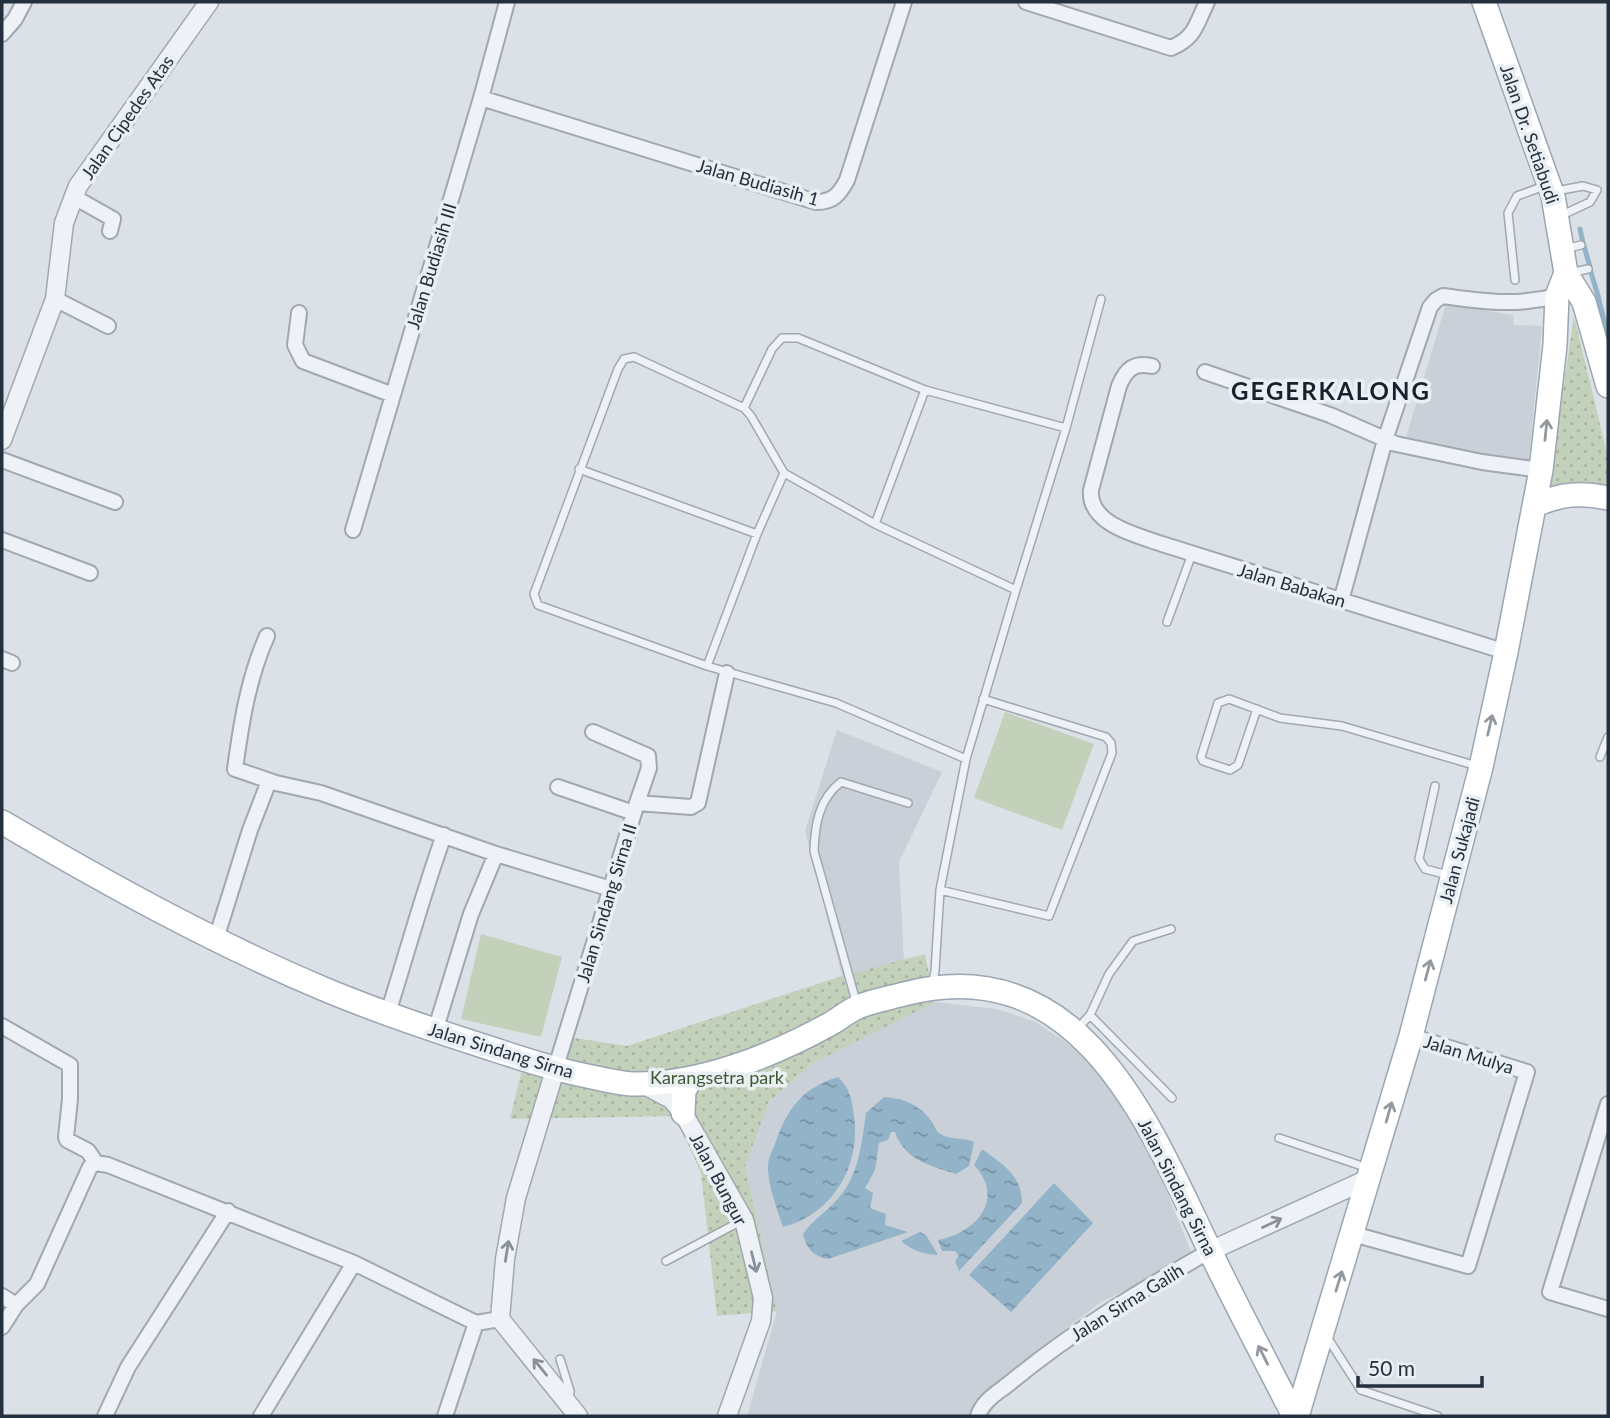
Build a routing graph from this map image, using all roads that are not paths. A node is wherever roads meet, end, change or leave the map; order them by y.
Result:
1 (24, 2) edge
2 (209, 2) edge
3 (507, 2) edge
4 (904, 2) edge
5 (1026, 2) edge
6 (1207, 2) edge
7 (1484, 2) edge
8 (2, 34) edge
9 (481, 98) junction
10 (1550, 188) junction
11 (74, 198) junction
12 (1558, 217) junction
13 (110, 231) dead end
14 (1577, 271) junction
15 (1515, 280) dead end
16 (1557, 296) junction
17 (55, 299) junction
18 (1101, 299) dead end
19 (299, 313) dead end
20 (108, 326) dead end
21 (1555, 345) junction
22 (1601, 348) edge
23 (1152, 366) dead end
24 (1205, 373) dead end
25 (1608, 386) edge
26 (925, 390) junction
27 (393, 395) junction
28 (744, 408) junction
29 (1066, 428) junction
30 (2, 440) edge
31 (1385, 440) junction
32 (2, 460) edge
33 (579, 469) junction
34 (1541, 470) junction
35 (784, 473) junction
36 (1608, 498) edge
37 (115, 502) dead end
38 (1535, 505) junction
39 (875, 524) junction
40 (353, 530) dead end
41 (757, 534) junction
42 (2, 540) edge
43 (1192, 554) junction
44 (90, 573) dead end
45 (1016, 590) junction
46 (1340, 600) junction
47 (1167, 622) dead end
48 (267, 636) dead end
49 (1506, 652) junction
50 (707, 666) junction
51 (727, 673) junction
52 (983, 699) junction
53 (1256, 709) junction
54 (593, 732) dead end
55 (1608, 737) edge
56 (1600, 757) dead end
57 (966, 759) junction
58 (1481, 767) junction
59 (269, 781) junction
60 (1435, 786) dead end
61 (558, 787) dead end
62 (908, 803) dead end
63 (635, 808) junction
64 (2, 822) edge
65 (444, 835) junction
66 (496, 854) junction
67 (1452, 876) junction
68 (611, 889) junction
69 (940, 890) junction
70 (1171, 929) dead end
71 (216, 939) junction
72 (932, 987) junction
73 (858, 1007) junction
74 (388, 1013) junction
75 (2, 1014) edge
76 (1083, 1023) junction
77 (2, 1026) edge
78 (435, 1031) junction
79 (1411, 1036) junction
80 (62, 1057) junction
81 (555, 1070) junction
82 (690, 1080) junction
83 (642, 1084) junction
84 (1172, 1098) dead end
85 (1608, 1104) edge
86 (683, 1113) junction
87 (1279, 1138) dead end
88 (96, 1163) junction
89 (1371, 1173) junction
90 (228, 1211) junction
91 (744, 1220) junction
92 (1353, 1234) junction
93 (1210, 1251) junction
94 (666, 1261) dead end
95 (354, 1263) junction
96 (2, 1296) edge
97 (16, 1305) junction
98 (1608, 1309) edge
99 (500, 1318) junction
100 (476, 1323) junction
101 (2, 1327) edge
102 (1323, 1331) junction
103 (560, 1359) dead end
104 (573, 1410) edge
105 (105, 1416) edge
106 (261, 1416) edge
107 (445, 1416) edge
108 (727, 1416) edge
109 (978, 1416) edge
110 (1296, 1416) edge
111 (1438, 1416) edge

1 - 8 street
2 - 11 street, Jalan Cipedes Atas
3 - 9 street, Jalan Budiasih III
4 - 9 street, Jalan Budiasih 1
5 - 6 street
7 - 10 main road, Jalan Dr. Setiabudi
9 - 27 street, Jalan Budiasih III
10 - 12 main road, Jalan Dr. Setiabudi
10 - 12 lane
10 - 15 lane
11 - 13 street
11 - 17 street, Jalan Cipedes Atas
12 - 14 main road, Jalan Dr. Setiabudi
14 - 16 main road, Jalan Sukajadi
14 - 22 main road, Jalan Dr. Setiabudi
16 - 21 main road, Jalan Sukajadi
16 - 31 street
17 - 20 street
17 - 30 street, Jalan Cipedes Atas
18 - 29 lane
19 - 27 street
21 - 22 main road
34 -> 21 main road, Jalan Sukajadi
22 - 25 main road, Jalan Dr. Setiabudi
23 - 43 street, Jalan Babakan
24 - 31 street
26 - 28 lane
26 - 29 lane
26 - 39 lane
27 - 40 street, Jalan Budiasih III
28 - 33 lane
28 - 35 lane
29 - 45 lane
31 - 34 street
31 - 46 street
32 - 37 street
33 - 41 lane
33 - 50 lane
34 - 38 main road, Jalan Sukajadi
35 - 39 lane
35 - 41 lane
36 - 38 main road
38 - 49 main road, Jalan Sukajadi
39 - 45 lane
41 - 50 lane
42 - 44 street
43 - 46 street, Jalan Babakan
43 - 47 lane
45 - 52 lane
46 - 49 street, Jalan Babakan
48 - 59 street
58 -> 49 main road, Jalan Sukajadi
50 - 51 lane
51 - 57 lane
51 - 63 street, Jalan Sindang Sirna II
52 - 57 lane
52 - 69 lane
53 - 53 lane
53 - 58 lane
54 - 63 street
55 - 56 lane
57 - 69 lane
58 - 67 main road, Jalan Sukajadi
59 - 65 street
59 - 71 street
60 - 67 lane
61 - 63 street
62 - 73 lane
63 - 68 street, Jalan Sindang Sirna II
64 - 71 main road, Jalan Sindang Sirna
65 - 66 street
65 - 74 street
66 - 68 street
66 - 78 street
79 -> 67 main road, Jalan Sukajadi
68 - 81 street, Jalan Sindang Sirna II
69 - 72 lane
70 - 76 lane
71 - 74 main road, Jalan Sindang Sirna
72 - 73 main road, Jalan Sindang Sirna
72 - 76 main road, Jalan Sindang Sirna
73 - 82 main road, Jalan Sindang Sirna
74 - 78 main road, Jalan Sindang Sirna
75 - 80 street
76 - 84 lane
76 - 93 main road, Jalan Sindang Sirna
77 - 80 street
78 - 81 main road, Jalan Sindang Sirna
89 -> 79 main road, Jalan Sukajadi
79 - 92 street, Jalan Mulya
80 - 88 street
81 - 83 main road, Jalan Sindang Sirna
99 -> 81 street
82 - 83 main road, Jalan Sindang Sirna
82 - 86 main road
83 - 86 street, Jalan Bungur
85 - 98 street
86 - 91 street, Jalan Bungur
87 - 89 lane
88 - 90 street
88 - 97 street
89 - 92 main road, Jalan Sukajadi
93 -> 89 street, Jalan Sirna Galih
90 - 95 street
90 - 105 street
91 - 94 lane
91 -> 108 street, Jalan Bungur
102 -> 92 main road, Jalan Sukajadi
93 - 109 street, Jalan Sirna Galih
110 -> 93 main road, Jalan Sindang Sirna
95 - 100 street
95 - 106 street
96 - 97 street
97 - 101 street
99 - 100 street
104 -> 99 street
100 - 107 street
102 - 110 main road, Jalan Sukajadi
102 - 111 lane
103 - 104 lane

